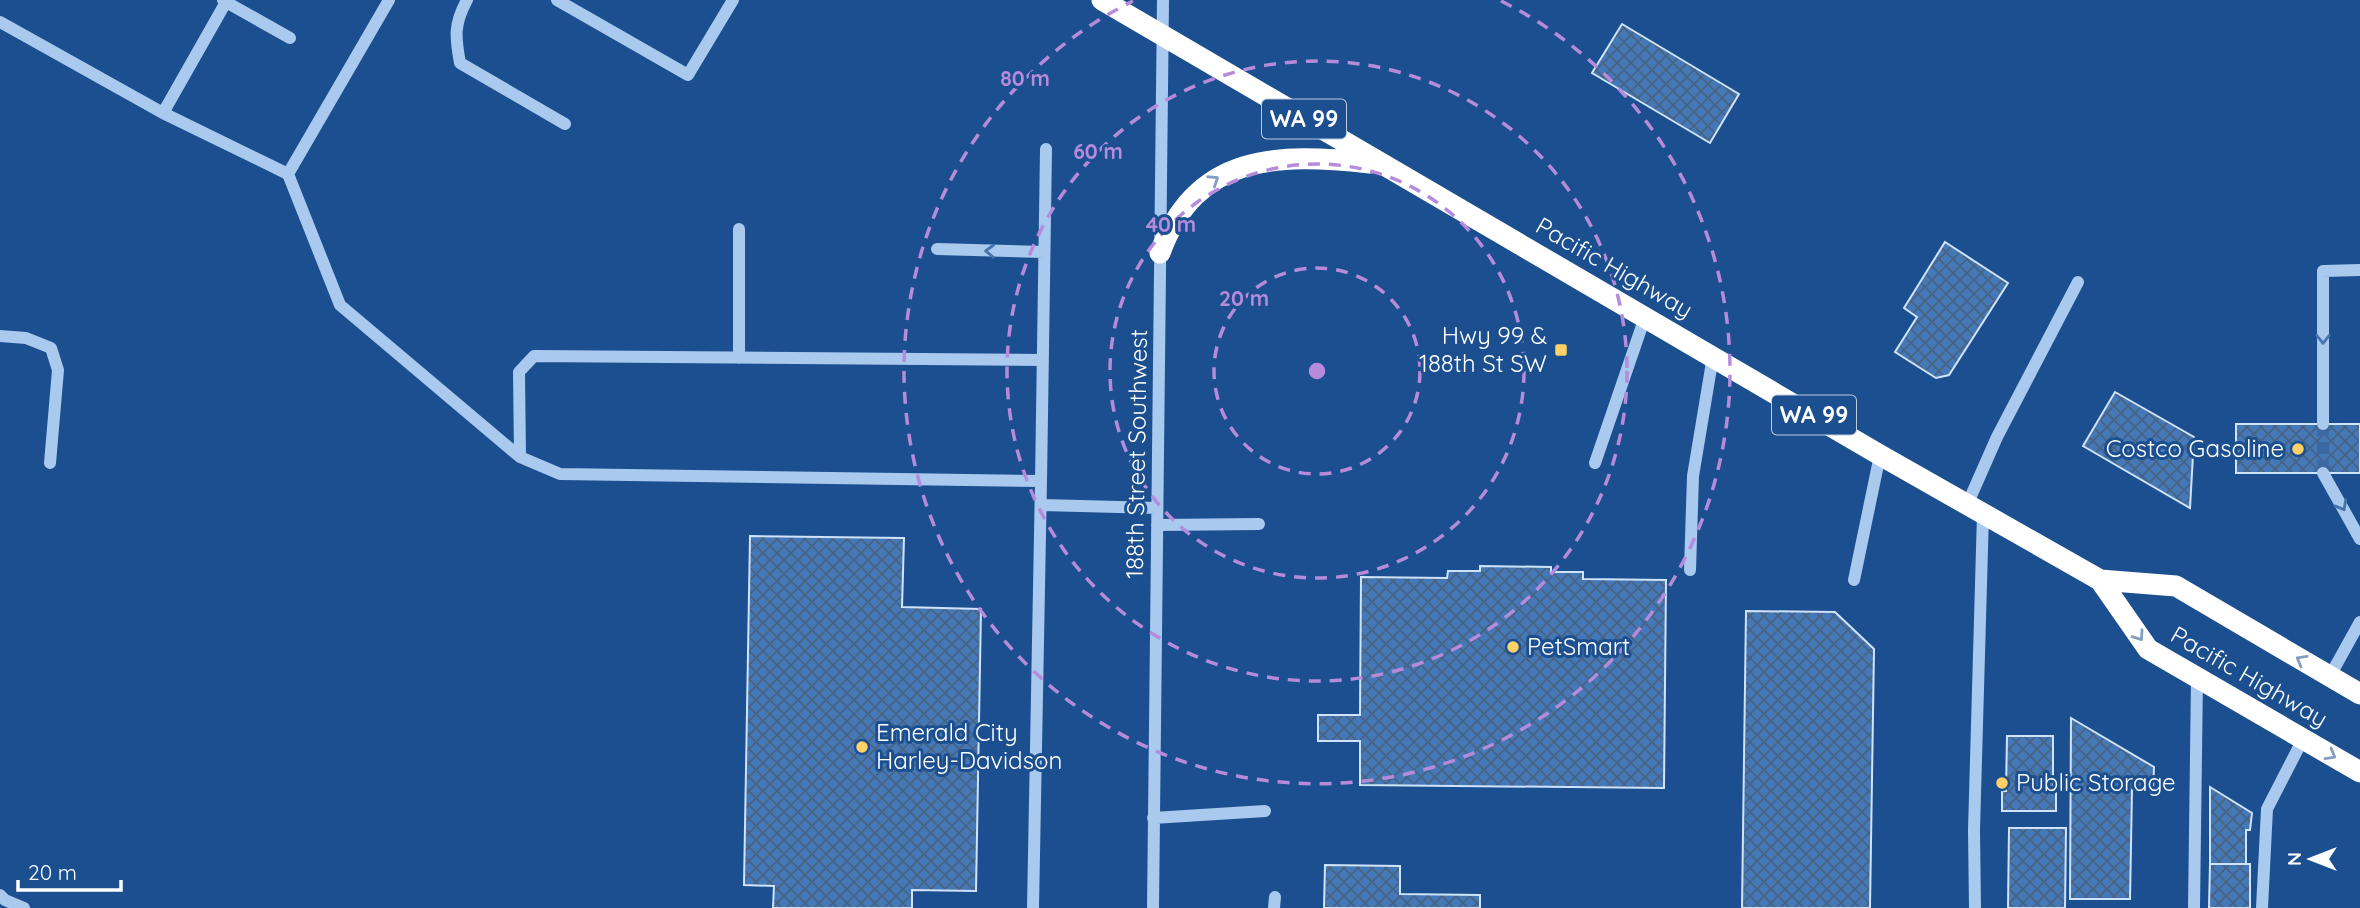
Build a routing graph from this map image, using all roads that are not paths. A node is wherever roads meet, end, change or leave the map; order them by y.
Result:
1 (389, 0) edge
2 (467, 0) edge
3 (557, 0) edge
4 (733, 0) edge
5 (1102, 0) edge
6 (1163, 0) edge
7 (224, 1) edge
8 (0, 23) edge
9 (1163, 36) junction
10 (290, 38) dead end
11 (163, 113) junction
12 (565, 124) dead end
13 (1046, 149) dead end
14 (1380, 164) junction
15 (288, 174) junction
16 (739, 229) dead end
17 (937, 249) dead end
18 (1044, 253) junction
19 (1160, 253) junction
20 (2360, 270) edge
21 (2078, 282) dead end
22 (1645, 317) junction
23 (0, 336) edge
24 (1713, 356) junction
25 (739, 358) junction
26 (1041, 360) junction
27 (2323, 424) tunnel mouth
28 (1880, 455) junction
29 (520, 457) junction
30 (50, 463) dead end
31 (1595, 463) dead end
32 (2323, 473) tunnel mouth
33 (1041, 481) junction
34 (1042, 505) junction
35 (1157, 508) junction
36 (1975, 510) junction
37 (1259, 524) dead end
38 (1157, 525) junction
39 (2360, 539) edge
40 (1690, 570) dead end
41 (1854, 580) dead end
42 (2100, 580) junction
43 (2360, 622) edge
44 (2330, 676) junction
45 (2197, 678) junction
46 (2360, 694) edge
47 (2303, 739) junction
48 (2360, 772) edge
49 (1265, 811) dead end
50 (1153, 818) junction
51 (0, 895) edge
52 (24, 908) edge
53 (1033, 908) edge
54 (1153, 908) edge
55 (1975, 908) edge
56 (2194, 908) edge
57 (2262, 908) edge

1 - 15 street
2 - 12 street
3 - 4 street
5 - 9 highway, Pacific Highway / WA 99
6 - 9 street, 188th Street Southwest
7 - 10 street
7 - 11 street
8 - 11 street
9 - 14 highway, Pacific Highway / WA 99
9 - 19 street, 188th Street Southwest
11 - 15 street
13 - 18 street
19 -> 14 highway
14 - 22 highway, Pacific Highway / WA 99
15 - 29 street
16 - 25 street
18 -> 17 street
18 - 26 street
19 - 35 street, 188th Street Southwest
20 -> 27 street
21 - 36 street
22 - 24 highway, Pacific Highway / WA 99
22 - 31 street
23 - 30 street
24 - 28 highway, Pacific Highway / WA 99
24 - 40 street
25 - 26 street
25 - 29 street
26 - 33 street
28 - 36 highway, Pacific Highway / WA 99
28 - 41 street
29 - 33 street
32 -> 39 street
33 - 34 street
34 - 35 street
34 - 53 street
35 - 38 street, 188th Street Southwest
36 - 42 highway, Pacific Highway / WA 99
36 - 55 street
37 - 38 street
38 - 50 street, 188th Street Southwest
44 -> 42 highway, Pacific Highway / WA 99
42 -> 45 highway, Pacific Highway / WA 99
43 - 44 street
44 - 46 highway, Pacific Highway / WA 99
45 - 47 highway, Pacific Highway / WA 99
45 - 56 street
47 -> 48 highway, Pacific Highway / WA 99
47 - 57 street
49 - 50 street
50 - 54 street, 188th Street Southwest
51 - 52 street

